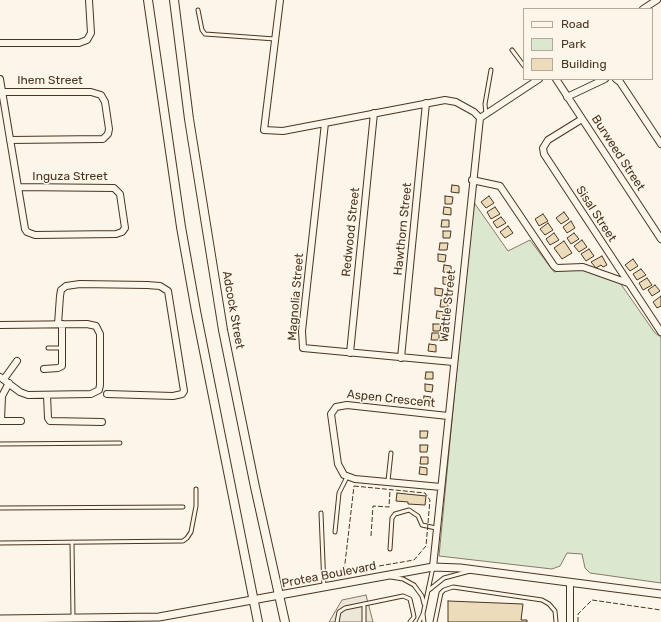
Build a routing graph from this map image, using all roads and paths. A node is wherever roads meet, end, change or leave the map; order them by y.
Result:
1 (89, 0) edge
2 (148, 0) edge
3 (174, 0) edge
4 (280, 0) edge
5 (657, 0) edge
6 (645, 8) edge
7 (198, 10) dead end
8 (275, 39) junction
9 (0, 43) edge
10 (512, 50) dead end
11 (523, 65) edge
12 (491, 70) dead end
13 (0, 79) edge
14 (536, 80) edge
15 (557, 80) edge
16 (603, 80) edge
17 (617, 80) edge
18 (2, 92) junction
19 (567, 97) junction
20 (426, 103) junction
21 (374, 113) junction
22 (483, 116) junction
23 (582, 119) junction
24 (325, 123) junction
25 (10, 140) junction
26 (661, 144) edge
27 (472, 180) junction
28 (18, 187) junction
29 (661, 239) edge
30 (628, 283) junction
31 (60, 324) junction
32 (0, 325) edge
33 (661, 332) edge
34 (48, 348) dead end
35 (63, 348) junction
36 (350, 353) junction
37 (401, 358) junction
38 (17, 361) dead end
39 (453, 362) junction
40 (44, 369) dead end
41 (4, 379) edge
42 (107, 394) dead end
43 (47, 395) junction
44 (448, 416) junction
45 (1, 421) edge
46 (21, 421) dead end
47 (102, 422) dead end
48 (120, 443) dead end
49 (0, 444) edge
50 (391, 453) dead end
51 (347, 477) junction
52 (388, 481) junction
53 (441, 487) junction
54 (196, 489) dead end
55 (183, 507) dead end
56 (0, 508) edge
57 (321, 513) dead end
58 (436, 528) junction
59 (335, 532) dead end
60 (72, 542) junction
61 (0, 543) edge
62 (390, 549) dead end
63 (433, 567) junction
64 (476, 570) junction
65 (383, 575) junction
66 (570, 583) junction
67 (324, 587) junction
68 (428, 591) junction
69 (661, 594) edge
70 (279, 596) junction
71 (253, 600) junction
72 (364, 604) junction
73 (425, 605) junction
74 (423, 614) junction
75 (0, 619) edge
76 (74, 619) junction
77 (38, 621) edge
78 (258, 622) edge
79 (285, 622) edge
80 (338, 622) edge
81 (364, 622) edge
82 (410, 622) edge
83 (419, 622) edge
84 (424, 622) edge
85 (435, 622) edge
86 (556, 622) edge
87 (570, 622) edge

1 - 9 street
2 - 71 main road
3 - 70 main road, Adcock Street
4 - 8 street
5 - 6 street
7 - 8 lane
8 - 24 street
10 - 11 lane
12 - 22 lane
13 - 18 street
14 - 22 street
15 - 19 street, Burweed Street
16 - 19 street
17 - 26 street
18 - 25 street
18 - 25 street, Ihem Street
19 - 23 street, Burweed Street
20 - 21 street
20 - 22 street
20 - 37 street, Hawthorn Street
21 - 24 street
21 - 36 street, Redwood Street
22 - 27 street, Wattle Street
23 - 29 street, Burweed Street
23 - 30 street, Sisal Street
24 - 36 street, Magnolia Street
25 - 28 street
27 - 30 street
27 - 39 street, Wattle Street
28 - 28 street, Inguza Street
30 - 33 street, Sisal Street
31 - 32 street
31 - 35 street
31 - 42 street
31 - 43 street
34 - 35 lane
35 - 40 street
36 - 37 street, Magnolia Street
37 - 39 street, Magnolia Street
38 - 41 street
39 - 44 street, Wattle Street
41 - 43 street
41 - 45 street
43 - 47 street
44 - 51 street, Aspen Crescent
44 - 53 street, Wattle Street
45 - 46 street
48 - 49 lane
50 - 52 lane
51 - 52 street
51 - 59 lane
52 - 53 street
53 - 58 street, Wattle Street
54 - 60 lane
55 - 56 lane
57 - 67 lane
58 - 62 lane
58 - 63 street, Wattle Street
60 - 61 lane
60 - 76 lane
63 - 64 street, Protea Boulevard
63 - 65 street, Protea Boulevard
63 - 68 lane
64 - 66 street, Protea Boulevard
64 - 68 lane
65 - 67 street, Protea Boulevard
65 - 73 lane
66 - 69 street, Protea Boulevard
66 - 87 street
67 - 70 street, Protea Boulevard
68 - 73 lane
70 - 71 street, Protea Boulevard
70 - 79 main road, Adcock Street
71 - 76 street, Protea Boulevard
71 - 78 main road
72 - 80 lane
72 - 81 lane
72 - 82 lane
73 - 74 lane
74 - 83 lane
74 - 84 lane
75 - 77 street, Protea Boulevard
76 - 77 street, Protea Boulevard
85 - 86 lane

